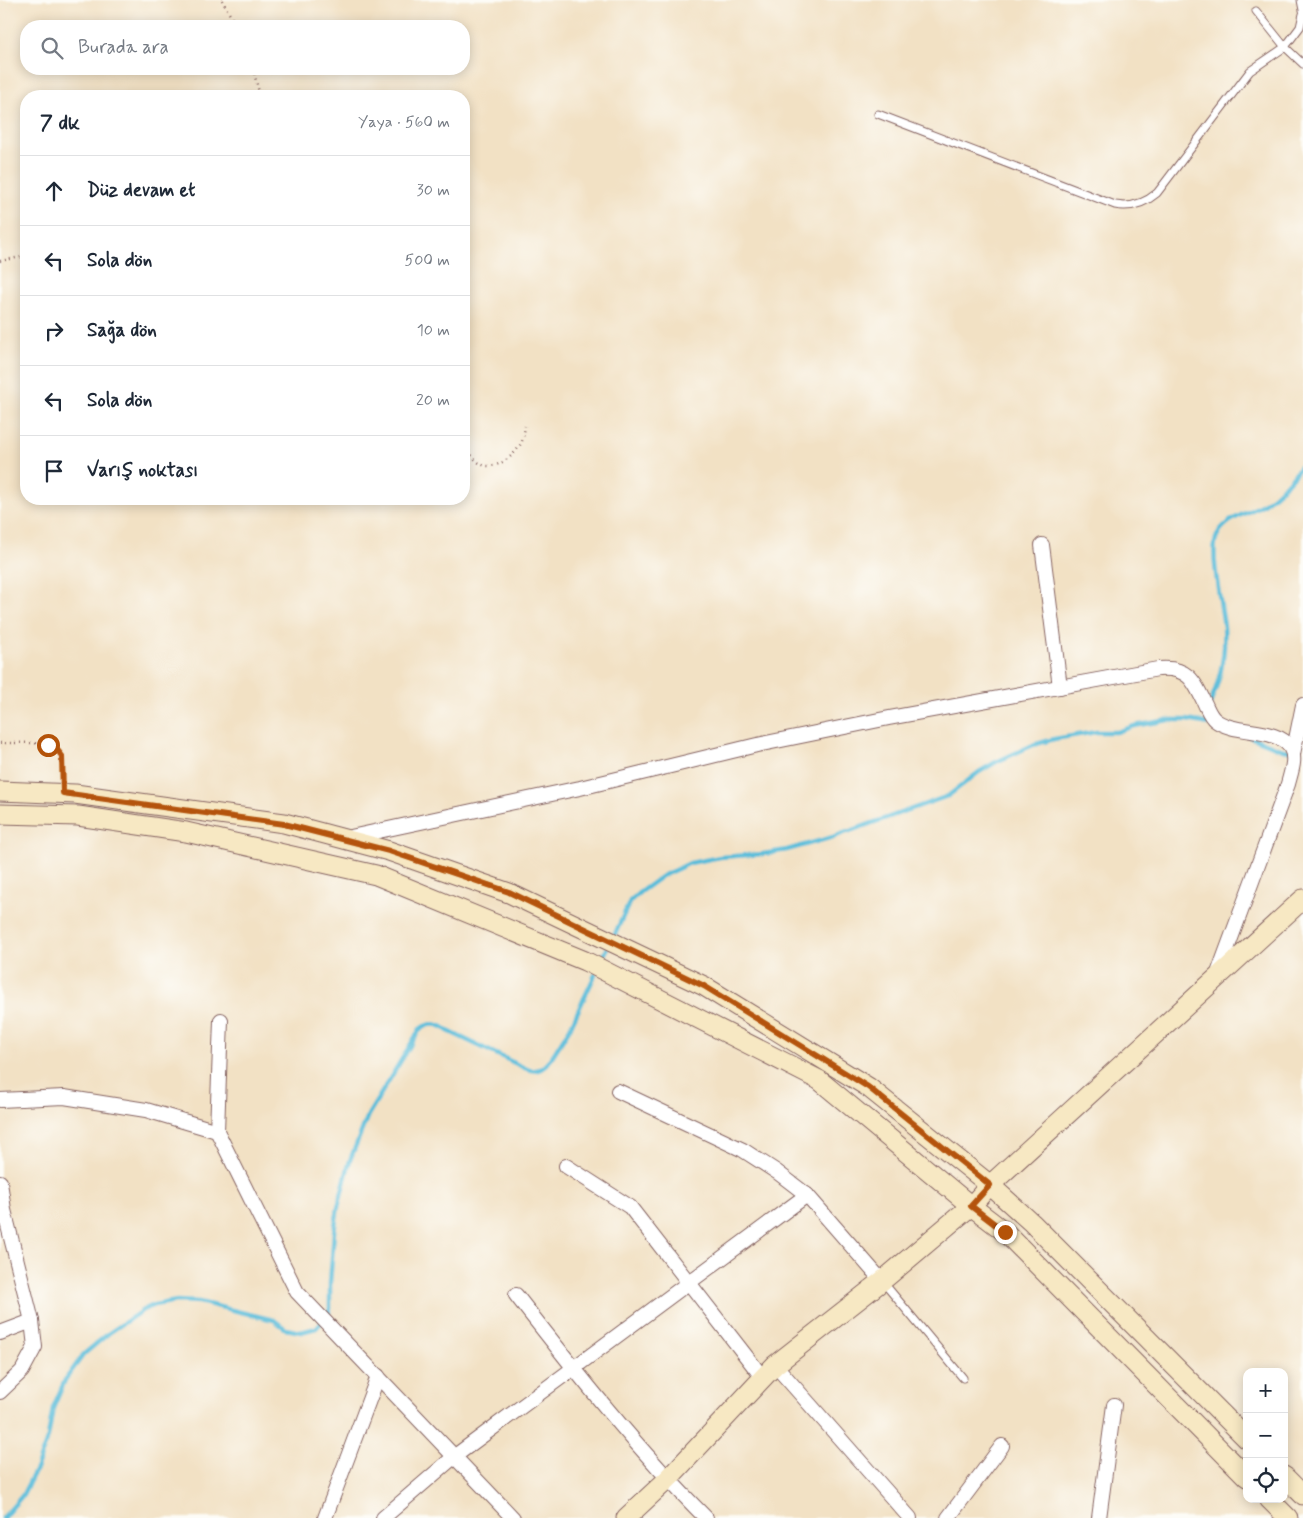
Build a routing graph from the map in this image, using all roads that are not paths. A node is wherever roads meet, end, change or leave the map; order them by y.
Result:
1 (1301, 0) edge
2 (1303, 10) edge
3 (1256, 11) dead end
4 (1303, 14) edge
5 (1284, 47) junction
6 (1303, 64) edge
7 (878, 114) dead end
8 (1042, 545) dead end
9 (1060, 687) junction
10 (1303, 705) edge
11 (1293, 754) junction
12 (0, 791) edge
13 (0, 814) edge
14 (342, 838) junction
15 (1303, 899) edge
16 (1216, 979) junction
17 (222, 1020) dead end
18 (618, 1091) dead end
19 (0, 1100) edge
20 (217, 1131) junction
21 (566, 1166) dead end
22 (0, 1182) edge
23 (990, 1185) junction
24 (807, 1195) junction
25 (971, 1206) junction
26 (2, 1210) edge
27 (882, 1281) junction
28 (689, 1283) junction
29 (516, 1295) dead end
30 (32, 1321) junction
31 (0, 1333) edge
32 (573, 1369) junction
33 (769, 1372) junction
34 (378, 1376) junction
35 (963, 1378) dead end
36 (0, 1392) edge
37 (1114, 1405) dead end
38 (1243, 1435) edge
39 (1002, 1446) dead end
40 (455, 1456) junction
41 (1243, 1472) edge
42 (668, 1479) junction
43 (1288, 1480) edge
44 (1303, 1495) edge
45 (1273, 1503) edge
46 (324, 1518) edge
47 (383, 1518) edge
48 (513, 1518) edge
49 (626, 1518) edge
50 (706, 1518) edge
51 (910, 1518) edge
52 (948, 1518) edge
53 (1099, 1518) edge
54 (1288, 1518) edge

1 - 2 lane
3 - 5 lane
4 - 5 lane
5 - 6 lane
5 - 7 lane
8 - 9 street
9 - 11 street
9 - 14 street
10 - 11 street
11 - 16 street
12 - 14 main road
13 - 25 main road
14 - 23 main road
15 - 16 main road
16 - 23 main road
17 - 20 street
18 - 24 street
19 - 20 street
20 - 34 street
21 - 28 street
22 - 26 street
23 - 25 main road
23 - 38 main road
24 - 27 street
24 - 28 street
25 - 27 main road
25 - 41 main road
26 - 30 street
27 - 33 main road
27 - 35 lane
28 - 32 street
28 - 33 street
29 - 32 street
30 - 31 street
30 - 36 street
32 - 40 street
32 - 42 street
33 - 42 main road
33 - 51 street
34 - 40 street
34 - 46 street
37 - 53 street
39 - 52 street
40 - 47 street
40 - 48 street
42 - 49 main road
42 - 50 street
43 - 44 main road
45 - 54 main road

